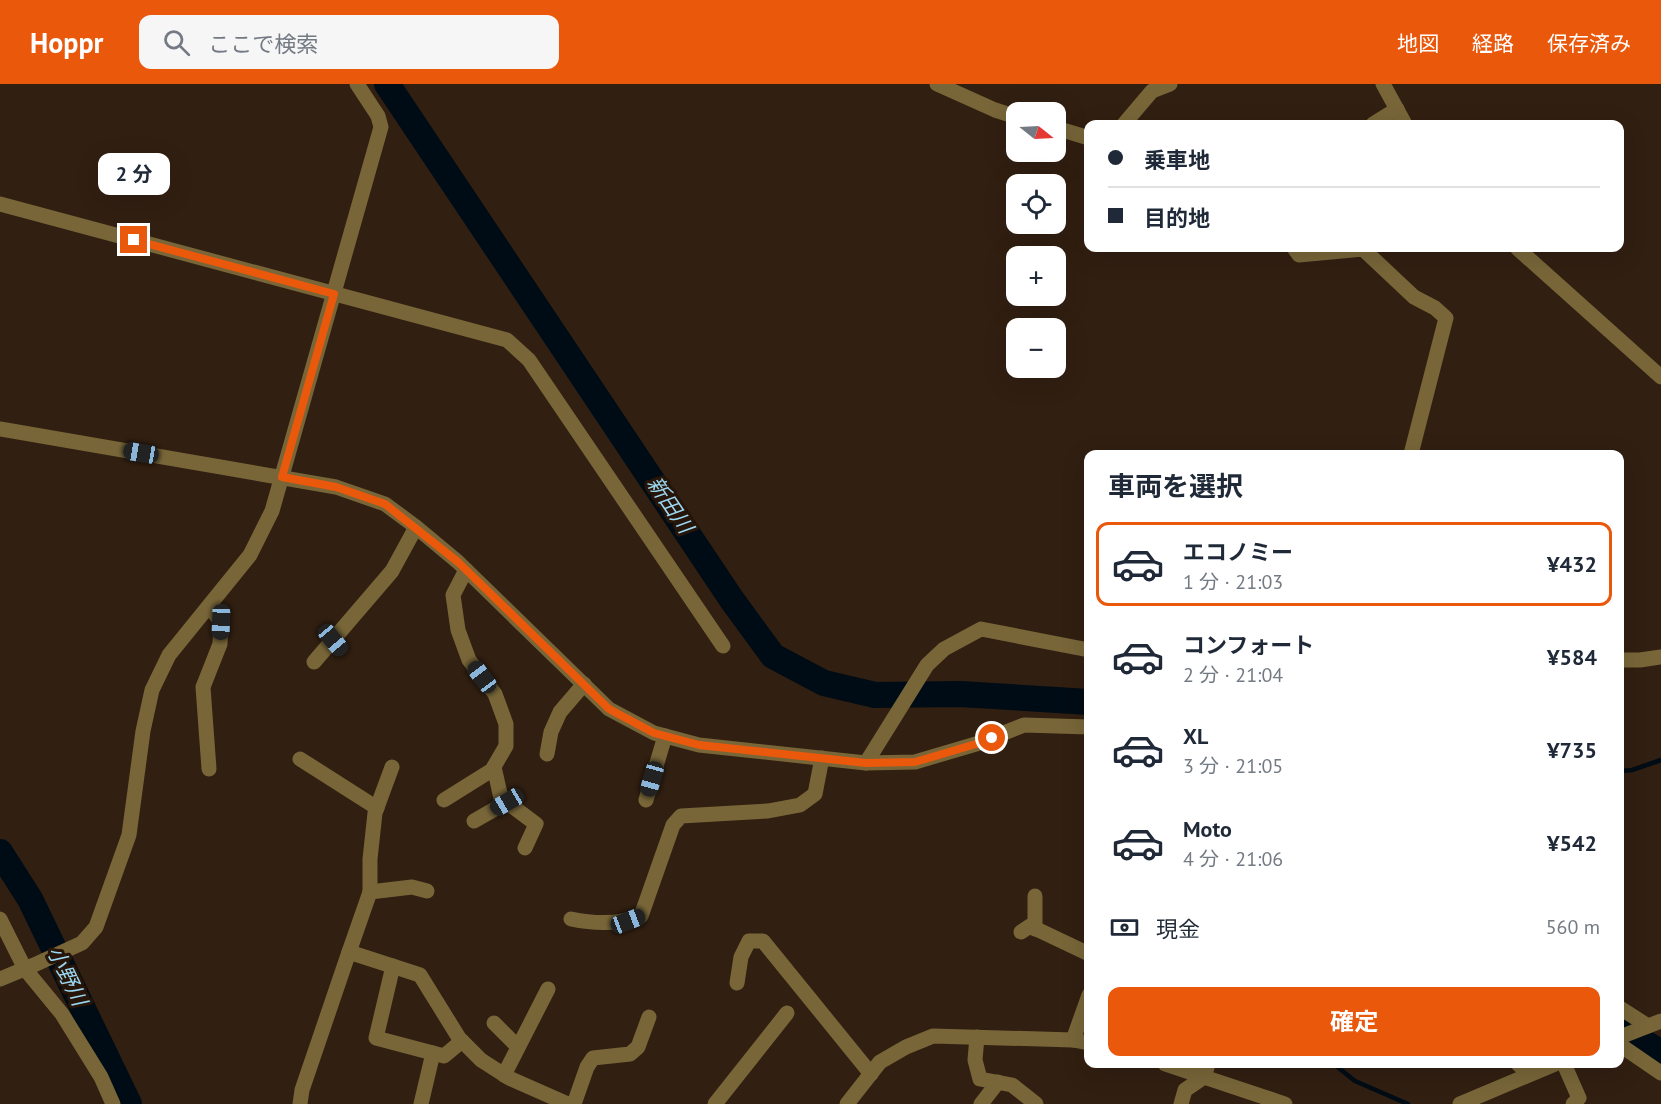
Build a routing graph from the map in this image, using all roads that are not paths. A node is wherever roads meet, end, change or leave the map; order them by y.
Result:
1 (357, 84) edge
2 (937, 84) edge
3 (1170, 84) edge
4 (1383, 84) edge
5 (1396, 109) junction
6 (1006, 114) edge
7 (1127, 120) edge
8 (1379, 120) edge
9 (1403, 120) edge
10 (1066, 131) edge
11 (1084, 136) edge
12 (0, 204) edge
13 (1297, 252) edge
14 (1332, 252) edge
15 (1367, 252) edge
16 (1522, 252) edge
17 (334, 294) junction
18 (1661, 376) edge
19 (0, 429) edge
20 (1412, 450) edge
21 (282, 477) junction
22 (416, 527) junction
23 (466, 570) junction
24 (208, 606) junction
25 (723, 646) dead end
26 (1084, 649) edge
27 (1661, 657) edge
28 (1624, 660) edge
29 (314, 662) dead end
30 (584, 684) junction
31 (1084, 727) edge
32 (665, 736) junction
33 (547, 754) dead end
34 (822, 758) junction
35 (300, 759) dead end
36 (866, 763) junction
37 (392, 767) dead end
38 (494, 767) junction
39 (209, 770) dead end
40 (444, 800) dead end
41 (646, 800) dead end
42 (507, 802) junction
43 (377, 808) junction
44 (474, 821) dead end
45 (525, 848) dead end
46 (427, 891) dead end
47 (370, 892) junction
48 (1035, 896) dead end
49 (0, 919) edge
50 (571, 919) dead end
51 (349, 951) junction
52 (1084, 952) edge
53 (393, 966) junction
54 (29, 967) junction
55 (0, 979) edge
56 (737, 983) dead end
57 (548, 989) dead end
58 (1084, 1009) edge
59 (1624, 1010) edge
60 (787, 1013) dead end
61 (649, 1017) dead end
62 (494, 1023) dead end
63 (1649, 1025) edge
64 (977, 1037) junction
65 (1624, 1038) edge
66 (1073, 1040) junction
67 (462, 1041) junction
68 (1084, 1042) edge
69 (1624, 1043) edge
70 (518, 1047) junction
71 (433, 1053) junction
72 (1566, 1068) edge
73 (1524, 1069) edge
74 (1206, 1070) edge
75 (1661, 1073) edge
76 (870, 1074) junction
77 (504, 1075) junction
78 (998, 1082) junction
79 (113, 1104) edge
80 (300, 1104) edge
81 (421, 1104) edge
82 (568, 1104) edge
83 (574, 1104) edge
84 (716, 1104) edge
85 (847, 1104) edge
86 (981, 1104) edge
87 (1036, 1104) edge
88 (1180, 1104) edge
89 (1285, 1104) edge
90 (1460, 1104) edge
91 (1573, 1104) edge

1 - 17 street
2 - 6 street
3 - 7 street
4 - 5 street
5 - 8 street
5 - 9 street
10 - 11 street
12 - 17 street
13 - 14 street
15 - 20 street
16 - 18 street
17 - 21 street
17 - 25 street
19 - 21 street
21 - 22 street
21 - 24 street
22 - 23 street
22 - 29 street
23 - 30 street
23 - 38 street
24 - 39 street
24 - 54 street
26 - 36 street
27 - 28 street
30 - 32 street
30 - 33 street
31 - 36 street
32 - 34 street
32 - 41 street
34 - 36 street
34 - 50 street
35 - 43 street
37 - 43 street
38 - 40 street
38 - 42 street
42 - 44 street
42 - 45 street
43 - 47 street
46 - 47 street
47 - 51 street
48 - 52 street
49 - 54 street
51 - 53 street
51 - 80 street
53 - 67 street
53 - 71 street
54 - 55 street
54 - 79 street
56 - 76 street
57 - 70 street
58 - 66 street
59 - 63 street
60 - 84 street
61 - 83 street
62 - 70 street
63 - 65 street
64 - 66 street
64 - 76 street
64 - 78 street
66 - 68 street
67 - 71 street
67 - 77 street
69 - 75 street
70 - 77 street
71 - 81 street
72 - 91 street
73 - 90 street
74 - 88 street
74 - 89 street
76 - 85 street
77 - 82 street
78 - 86 street
78 - 87 street

